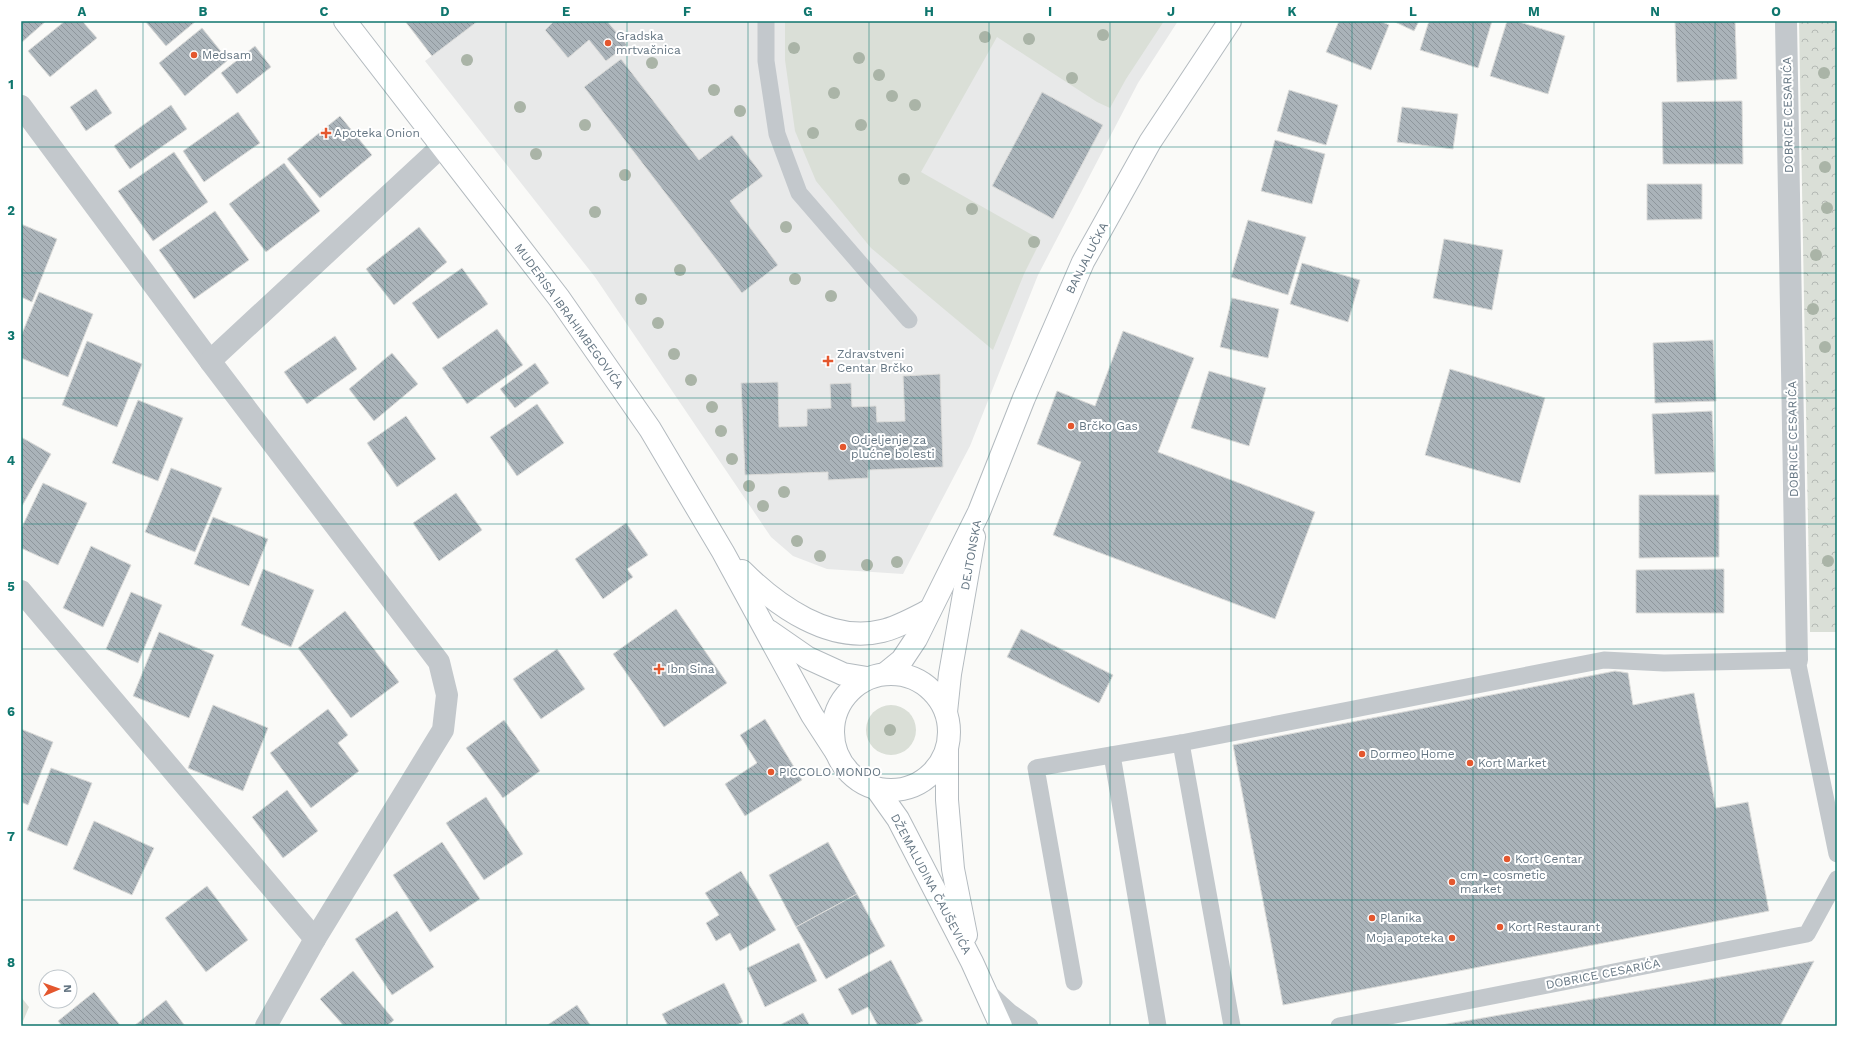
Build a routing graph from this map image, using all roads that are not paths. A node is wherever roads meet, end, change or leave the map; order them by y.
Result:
1 (345, 21) edge
2 (766, 21) edge
3 (1230, 21) edge
4 (1786, 21) edge
5 (21, 106) edge
6 (442, 146) junction
7 (909, 320) dead end
8 (210, 361) junction
9 (979, 512) junction
10 (723, 552) junction
11 (21, 591) edge
12 (930, 610) junction
13 (766, 629) junction
14 (1797, 660) junction
15 (877, 676) junction
16 (946, 712) junction
17 (1181, 743) junction
18 (947, 749) junction
19 (836, 752) junction
20 (1112, 755) junction
21 (876, 788) junction
22 (1837, 854) edge
23 (1837, 879) edge
24 (315, 939) junction
25 (972, 962) junction
26 (1074, 982) dead end
27 (983, 986) junction
28 (266, 1026) edge
29 (1000, 1026) edge
30 (1030, 1026) edge
31 (1158, 1026) edge
32 (1232, 1026) edge
33 (1339, 1026) edge

1 - 6 main road, MUDERISA IBRAHIMBEGOVIĆA
2 - 7 lane
3 - 9 main road, BANJALUČKA
4 - 14 street, DOBRICE CESARIĆA
5 - 8 street
6 - 8 street
6 - 10 main road, MUDERISA IBRAHIMBEGOVIĆA
8 - 24 street
9 - 12 main road, DEJTONSKA
9 - 16 main road, DEJTONSKA
10 - 12 main road
10 - 13 main road, MUDERISA IBRAHIMBEGOVIĆA
11 - 24 street
12 - 15 main road, DEJTONSKA
13 - 15 main road, MUDERISA IBRAHIMBEGOVIĆA
13 - 19 main road, MUDERISA IBRAHIMBEGOVIĆA
14 - 17 lane
14 - 22 lane, DOBRICE CESARIĆA
15 - 16 main road
15 - 19 main road
16 - 18 main road
17 - 20 lane
17 - 32 lane
18 - 21 main road
18 - 25 main road, DŽEMALUDINA ČAUŠEVIĆA
19 - 21 main road
20 - 26 lane
20 - 31 lane
21 - 25 main road, DŽEMALUDINA ČAUŠEVIĆA
23 - 33 lane, DOBRICE CESARIĆA
24 - 28 street
25 - 27 main road, DŽEMALUDINA ČAUŠEVIĆA
27 - 29 main road, DŽEMALUDINA ČAUŠEVIĆA
27 - 30 lane

